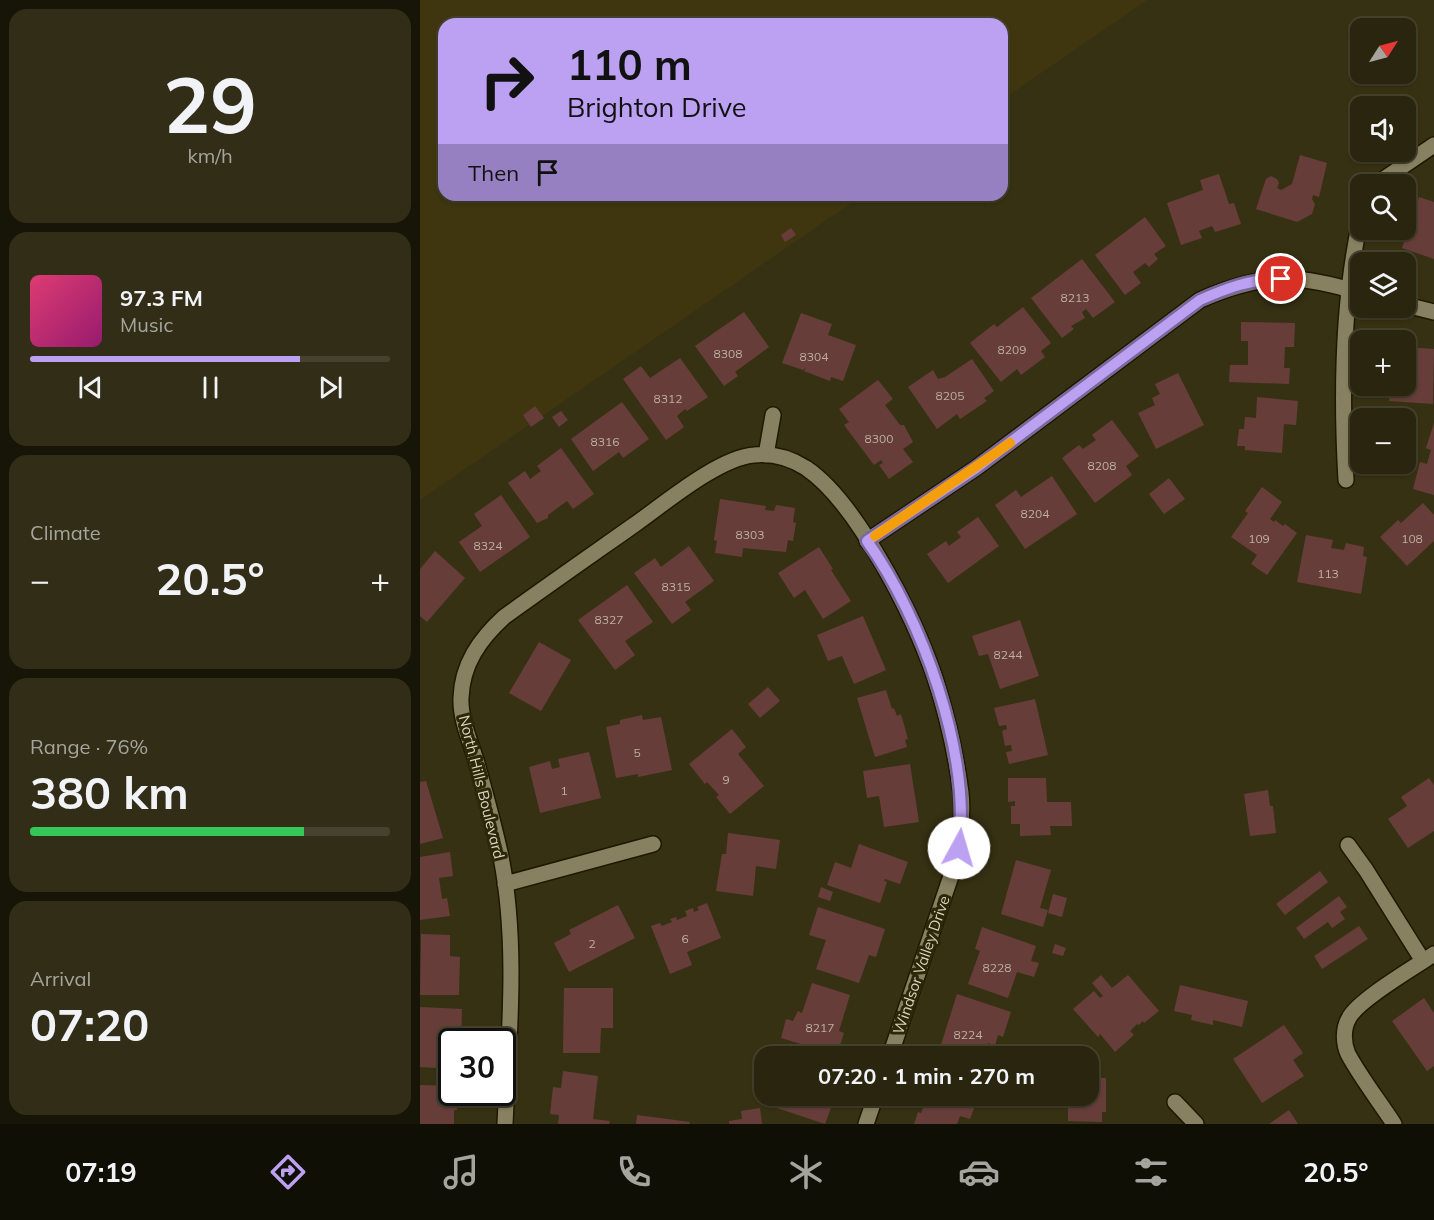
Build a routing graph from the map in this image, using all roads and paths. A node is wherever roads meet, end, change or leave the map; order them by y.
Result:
1 (1434, 145) edge
2 (1391, 174) edge
3 (1350, 290) edge
4 (1416, 308) edge
5 (1434, 312) edge
6 (1353, 318) edge
7 (773, 415) dead end
8 (759, 455) junction
9 (1346, 480) dead end
10 (867, 541) junction
11 (653, 844) dead end
12 (1348, 845) dead end
13 (505, 884) junction
14 (1429, 957) edge
15 (893, 1046) edge
16 (1175, 1102) dead end
17 (872, 1106) edge
18 (505, 1124) edge
19 (866, 1124) edge
20 (1196, 1124) edge
21 (1394, 1124) edge

1 - 2 street
3 - 10 street
4 - 5 street
6 - 9 street
7 - 8 street
8 - 10 street, Windsor Valley Drive
8 - 13 street, North Hills Boulevard
10 - 15 street, Windsor Valley Drive
11 - 13 street
12 - 14 street
13 - 18 street, North Hills Boulevard
14 - 21 street
16 - 20 street
17 - 19 street

